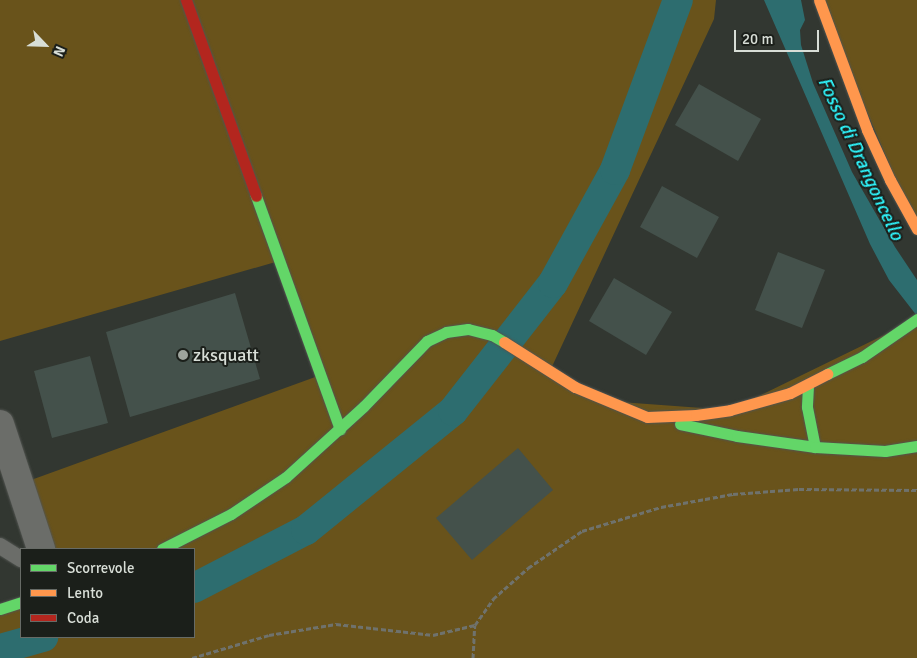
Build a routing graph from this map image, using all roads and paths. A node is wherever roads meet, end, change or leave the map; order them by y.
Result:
1 (186, 0) edge
2 (819, 0) edge
3 (917, 229) edge
4 (917, 319) edge
5 (808, 386) junction
6 (647, 417) junction
7 (0, 424) edge
8 (340, 429) junction
9 (917, 446) edge
10 (815, 447) junction
11 (917, 490) edge
12 (0, 546) edge
13 (41, 548) edge
14 (164, 548) edge
15 (20, 558) edge
16 (20, 602) edge
17 (0, 609) edge
18 (475, 625) junction
19 (192, 658) edge
20 (473, 658) edge

1 - 8 street
2 - 3 street
4 - 5 street
5 - 6 street
5 - 10 street
6 - 8 street
6 - 10 street
7 - 13 street
8 - 14 street
9 - 10 street
11 - 18 path
12 - 15 lane
16 - 17 street
18 - 19 path
18 - 20 path

